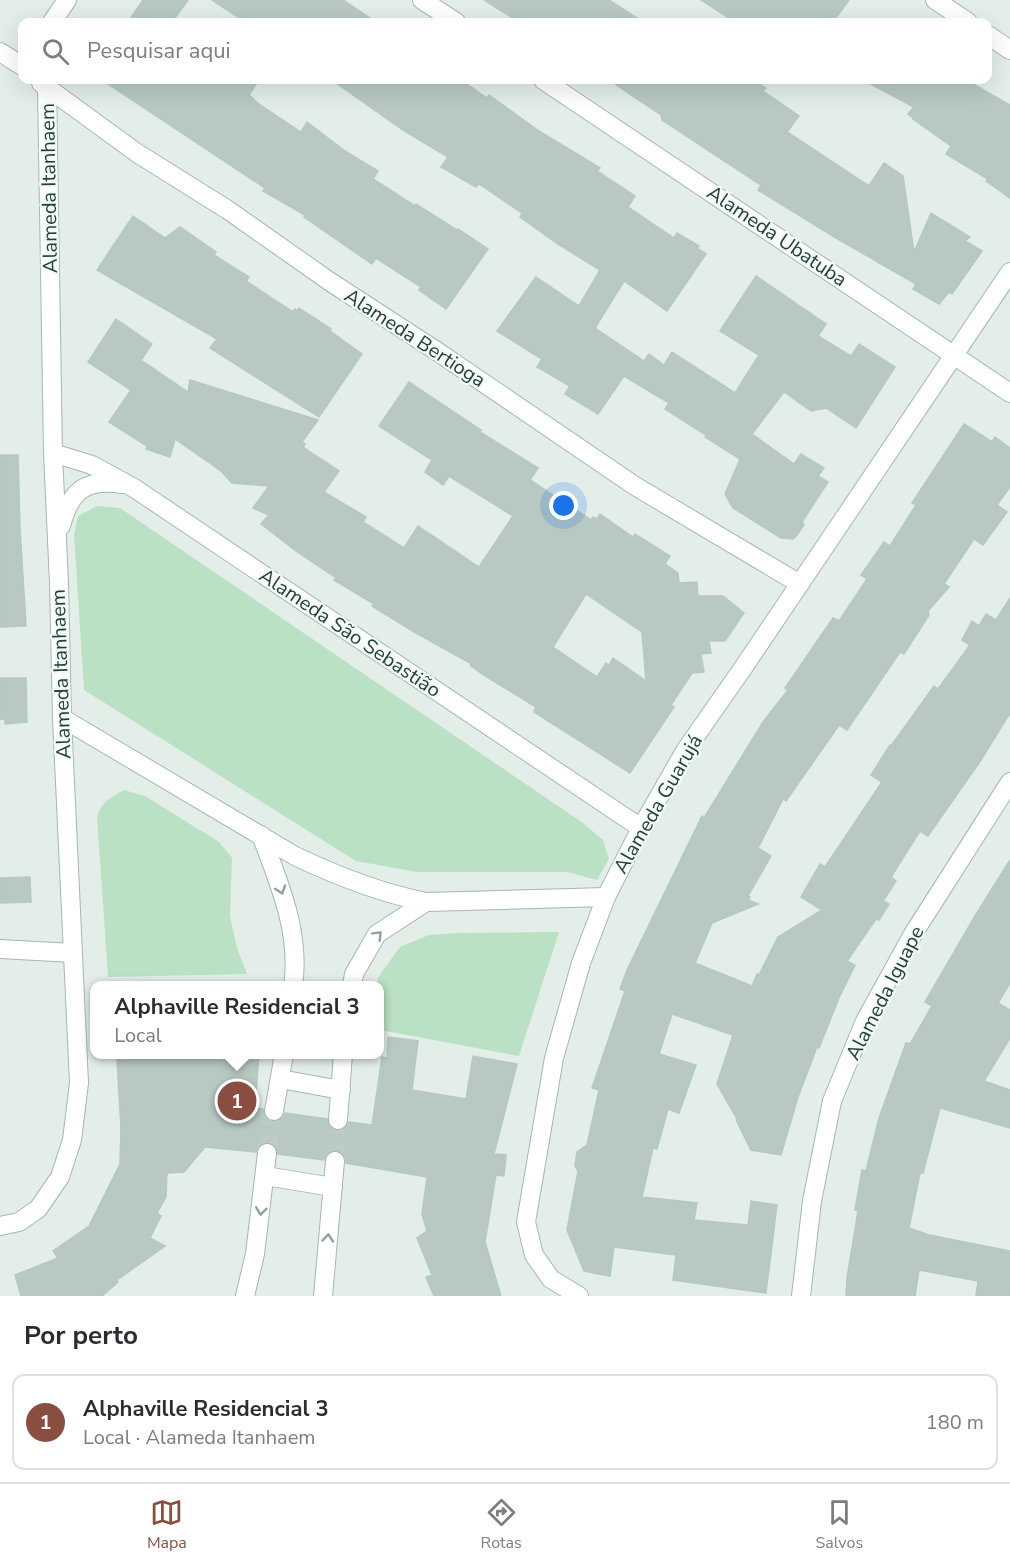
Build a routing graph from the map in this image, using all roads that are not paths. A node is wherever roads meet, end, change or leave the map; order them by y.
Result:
1 (67, 0) edge
2 (422, 0) edge
3 (935, 0) edge
4 (55, 18) edge
5 (450, 18) edge
6 (963, 18) edge
7 (992, 38) edge
8 (1010, 50) edge
9 (0, 52) edge
10 (18, 63) edge
11 (42, 84) edge
12 (43, 84) edge
13 (549, 84) edge
14 (1010, 272) edge
15 (955, 356) junction
16 (1010, 393) edge
17 (52, 453) junction
18 (128, 485) junction
19 (57, 540) junction
20 (800, 585) junction
21 (62, 718) junction
22 (1010, 782) edge
23 (640, 828) junction
24 (261, 835) junction
25 (606, 897) junction
26 (426, 902) junction
27 (0, 949) edge
28 (73, 953) junction
29 (294, 981) edge
30 (353, 981) edge
31 (283, 1059) edge
32 (343, 1059) edge
33 (280, 1079) junction
34 (341, 1090) junction
35 (274, 1111) tunnel mouth
36 (338, 1120) tunnel mouth
37 (267, 1153) tunnel mouth
38 (335, 1161) tunnel mouth
39 (265, 1176) junction
40 (333, 1187) junction
41 (0, 1226) edge
42 (245, 1296) edge
43 (323, 1296) edge
44 (579, 1296) edge
45 (801, 1296) edge

1 - 4 street
2 - 5 street
3 - 6 street
7 - 8 street
9 - 10 street
11 - 17 street, Alameda Itanhaem
12 - 20 street, Alameda Bertioga
13 - 15 street, Alameda Ubatuba
14 - 15 street, Alameda Guarujá
15 - 16 street, Alameda Ubatuba
15 - 20 street, Alameda Guarujá
17 - 18 street, Alameda São Sebastião
17 - 19 street, Alameda Itanhaem
18 - 19 street
18 - 23 street, Alameda São Sebastião
19 - 21 street, Alameda Itanhaem
20 - 23 street, Alameda Guarujá
21 - 24 street
21 - 28 street, Alameda Itanhaem
22 - 45 street, Alameda Iguape
23 - 25 street, Alameda Guarujá
24 - 26 street
24 -> 29 street
25 - 26 street
25 - 44 street, Alameda Guarujá
30 -> 26 street
27 - 28 street
28 - 41 street, Alameda Itanhaem
31 - 33 street
32 - 34 street
33 - 34 street
33 - 35 street
34 - 36 street
37 - 39 street
38 - 40 street
39 - 40 street
39 -> 42 street
43 -> 40 street

